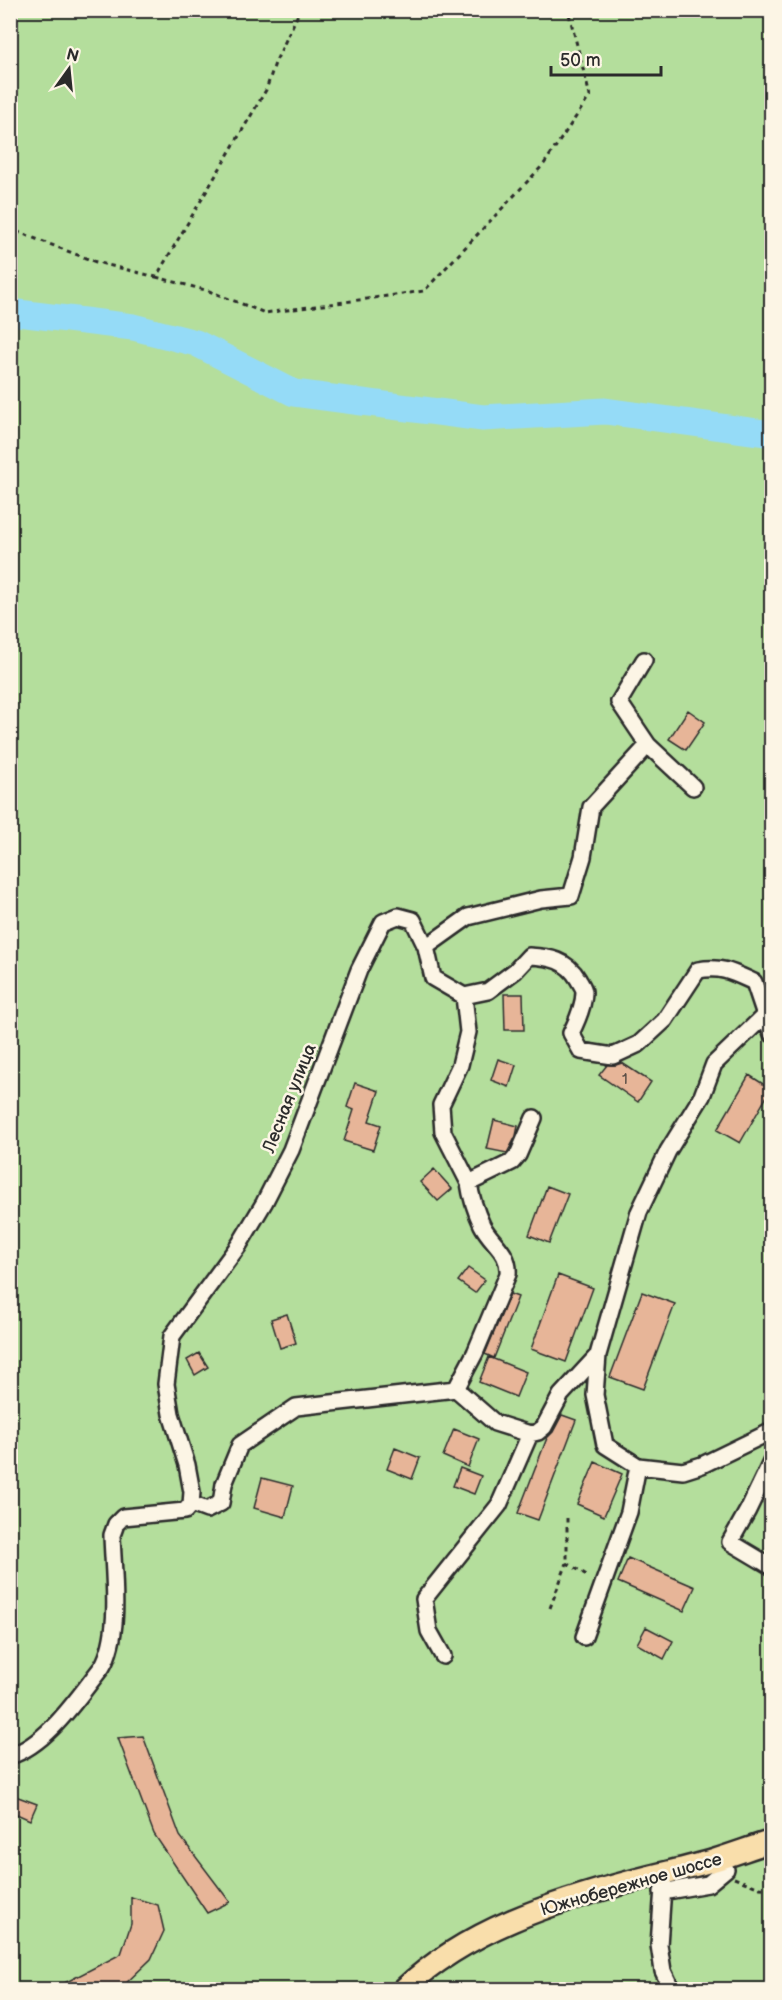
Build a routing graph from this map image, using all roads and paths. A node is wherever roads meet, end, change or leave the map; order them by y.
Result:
1 (300, 10) edge
2 (568, 10) edge
3 (10, 225) edge
4 (156, 278) junction
5 (644, 660) dead end
6 (648, 745) junction
7 (693, 787) dead end
8 (426, 947) junction
9 (464, 996) junction
10 (768, 1015) edge
11 (771, 1034) edge
12 (534, 1118) dead end
13 (469, 1183) junction
14 (598, 1354) junction
15 (456, 1389) junction
16 (771, 1431) edge
17 (530, 1434) junction
18 (771, 1460) edge
19 (638, 1466) junction
20 (191, 1504) junction
21 (567, 1518) dead end
22 (567, 1563) junction
23 (771, 1567) edge
24 (602, 1584) junction
25 (550, 1608) dead end
26 (584, 1637) dead end
27 (442, 1656) dead end
28 (10, 1756) edge
29 (771, 1841) edge
30 (771, 1853) edge
31 (724, 1871) junction
32 (663, 1882) junction
33 (771, 1889) edge
34 (403, 1989) edge
35 (419, 1989) edge
36 (672, 1989) edge

1 - 4 path
2 - 4 path
3 - 4 path
5 - 6 street
6 - 7 street
6 - 8 street
8 - 9 street, Лесная улица
8 - 20 street, Лесная улица
9 - 10 street
9 - 13 street
10 - 11 street
10 - 14 street
12 - 13 street
13 - 15 street
14 - 17 street
14 - 19 street
15 - 17 street
15 - 20 street
16 - 19 street
17 - 27 street
18 - 23 street
19 - 24 street
20 - 28 street
21 - 22 path
22 - 24 path
22 - 25 path
24 - 26 street
29 - 32 highway, Южнобережное шоссе
30 - 31 highway, Южнобережное шоссе
31 - 32 highway, Южнобережное шоссе
31 - 33 path
32 - 34 highway, Южнобережное шоссе
32 - 35 highway, Южнобережное шоссе
32 - 36 street

